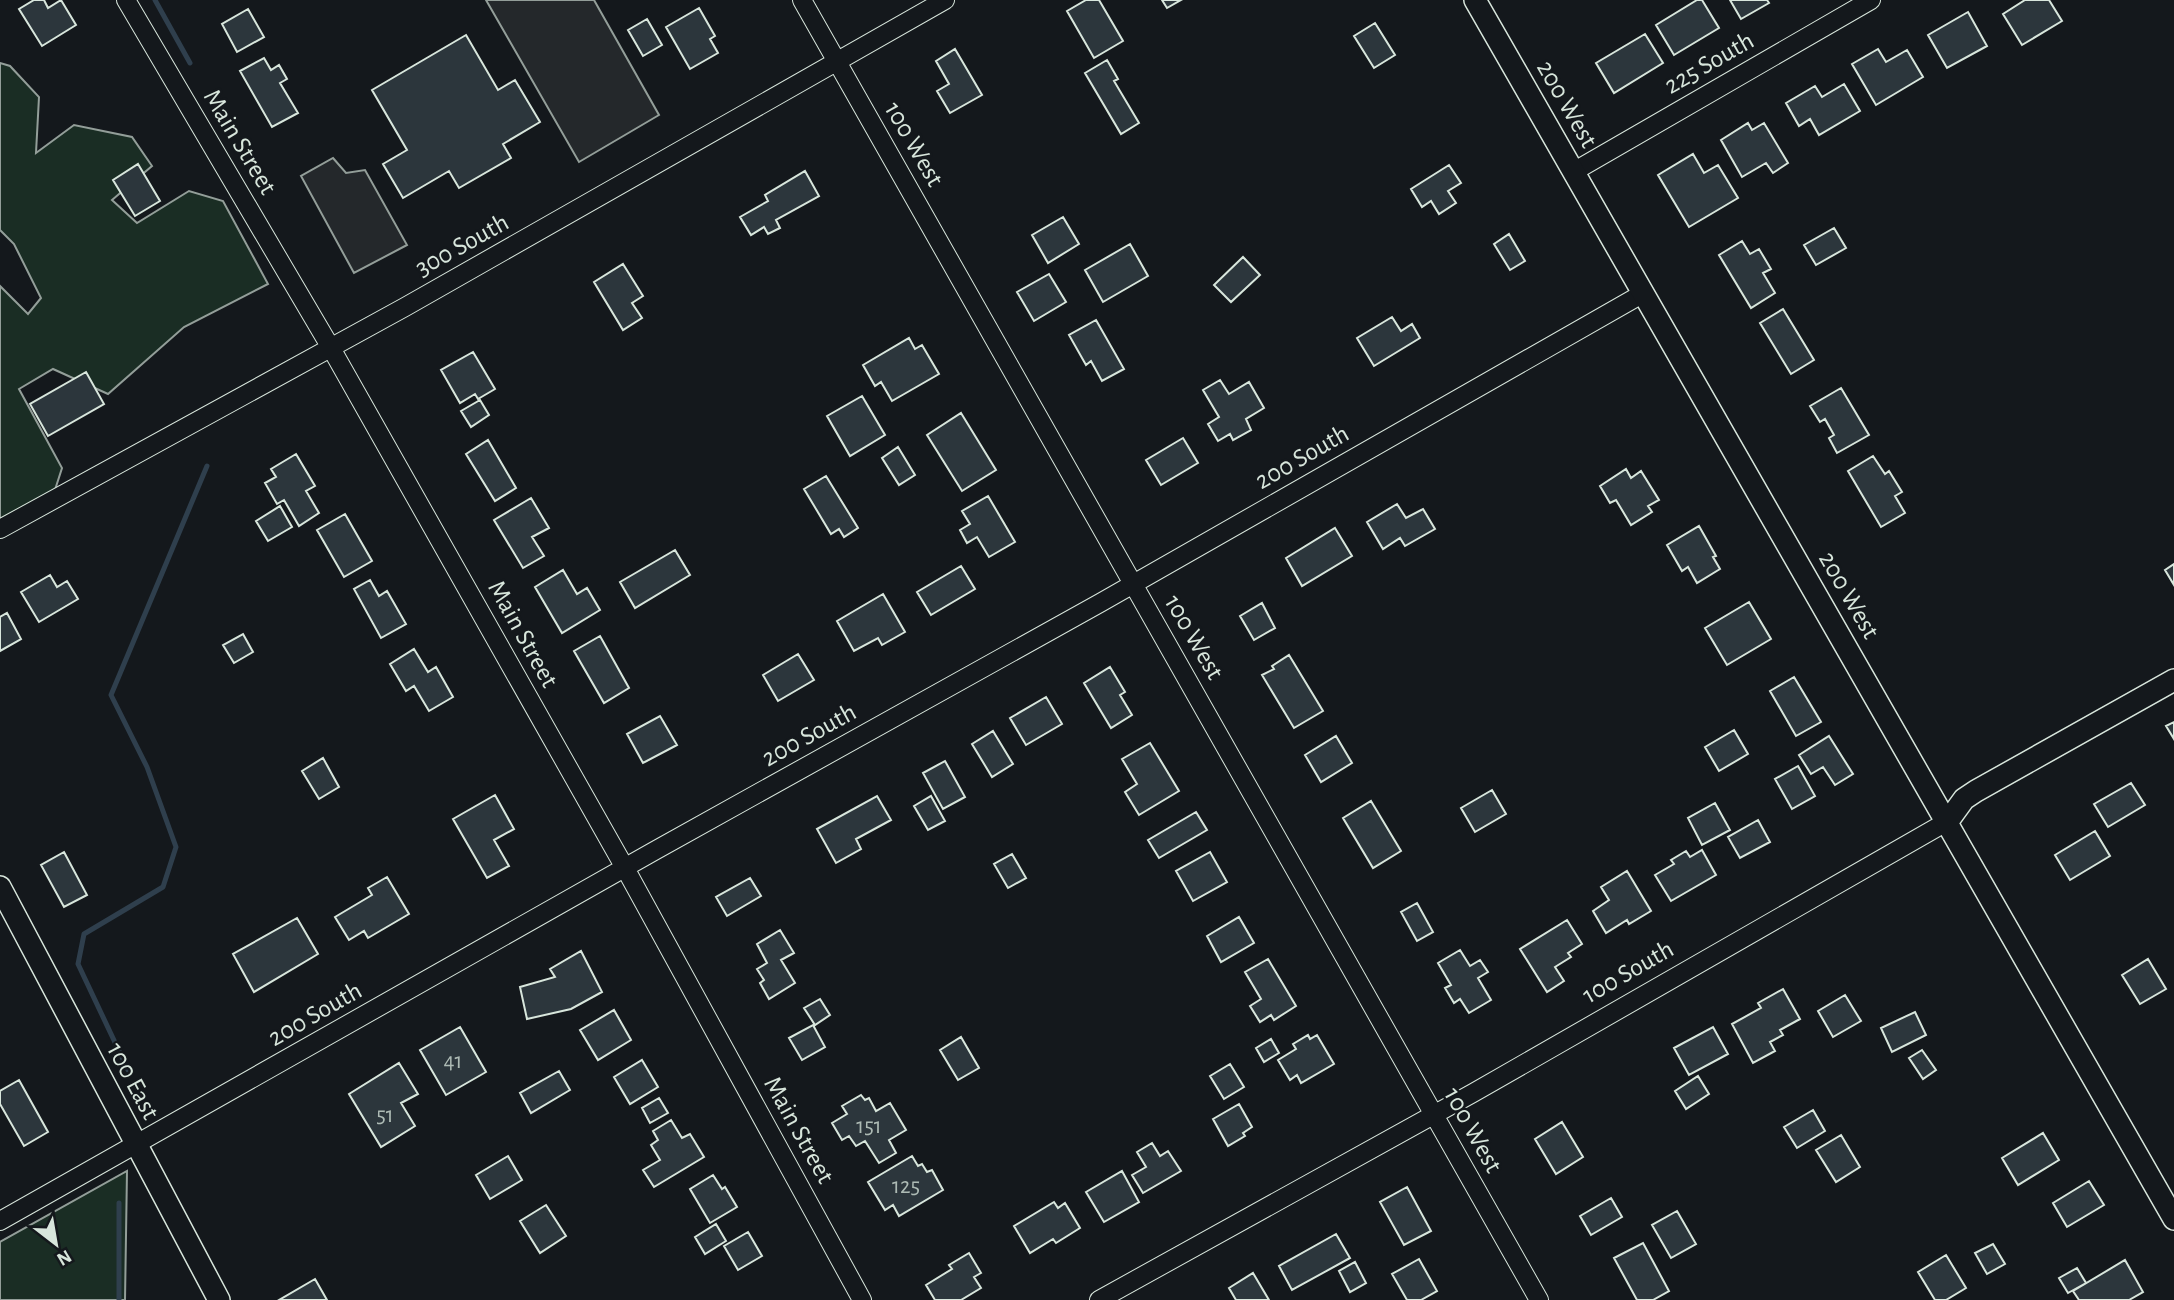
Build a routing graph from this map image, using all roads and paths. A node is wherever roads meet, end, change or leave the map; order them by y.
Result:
1 (126, 0) edge
2 (802, 0) edge
3 (945, 0) edge
4 (1475, 0) edge
5 (1871, 0) edge
6 (838, 62) junction
7 (1573, 172) junction
8 (1642, 294) junction
9 (331, 348) junction
10 (0, 529) edge
11 (1134, 584) junction
12 (2174, 680) edge
13 (1948, 821) junction
14 (625, 868) junction
15 (0, 887) edge
16 (1434, 1115) junction
17 (136, 1146) junction
18 (2174, 1219) edge
19 (0, 1222) edge
20 (219, 1300) edge
21 (862, 1300) edge
22 (1099, 1300) edge
23 (1539, 1300) edge

1 - 9 street, Main Street
2 - 6 street, 100 West
3 - 6 street, 300 South
4 - 7 street, 200 West
5 - 7 street, 225 South
6 - 9 street, 300 South
6 - 11 street, 100 West
7 - 8 street, 200 West
8 - 11 street, 200 South
8 - 13 street, 200 West
9 - 10 street, 300 South
9 - 14 street, Main Street
11 - 14 street, 200 South
11 - 16 street, 100 West
12 - 13 street, 100 South
13 - 16 street, 100 South
13 - 18 street, 200 West
14 - 17 street, 200 South
14 - 21 street, Main Street
15 - 17 street, 100 East
16 - 22 street, 100 South
16 - 23 street, 100 West
17 - 19 street, 200 South
17 - 20 street, 100 East

